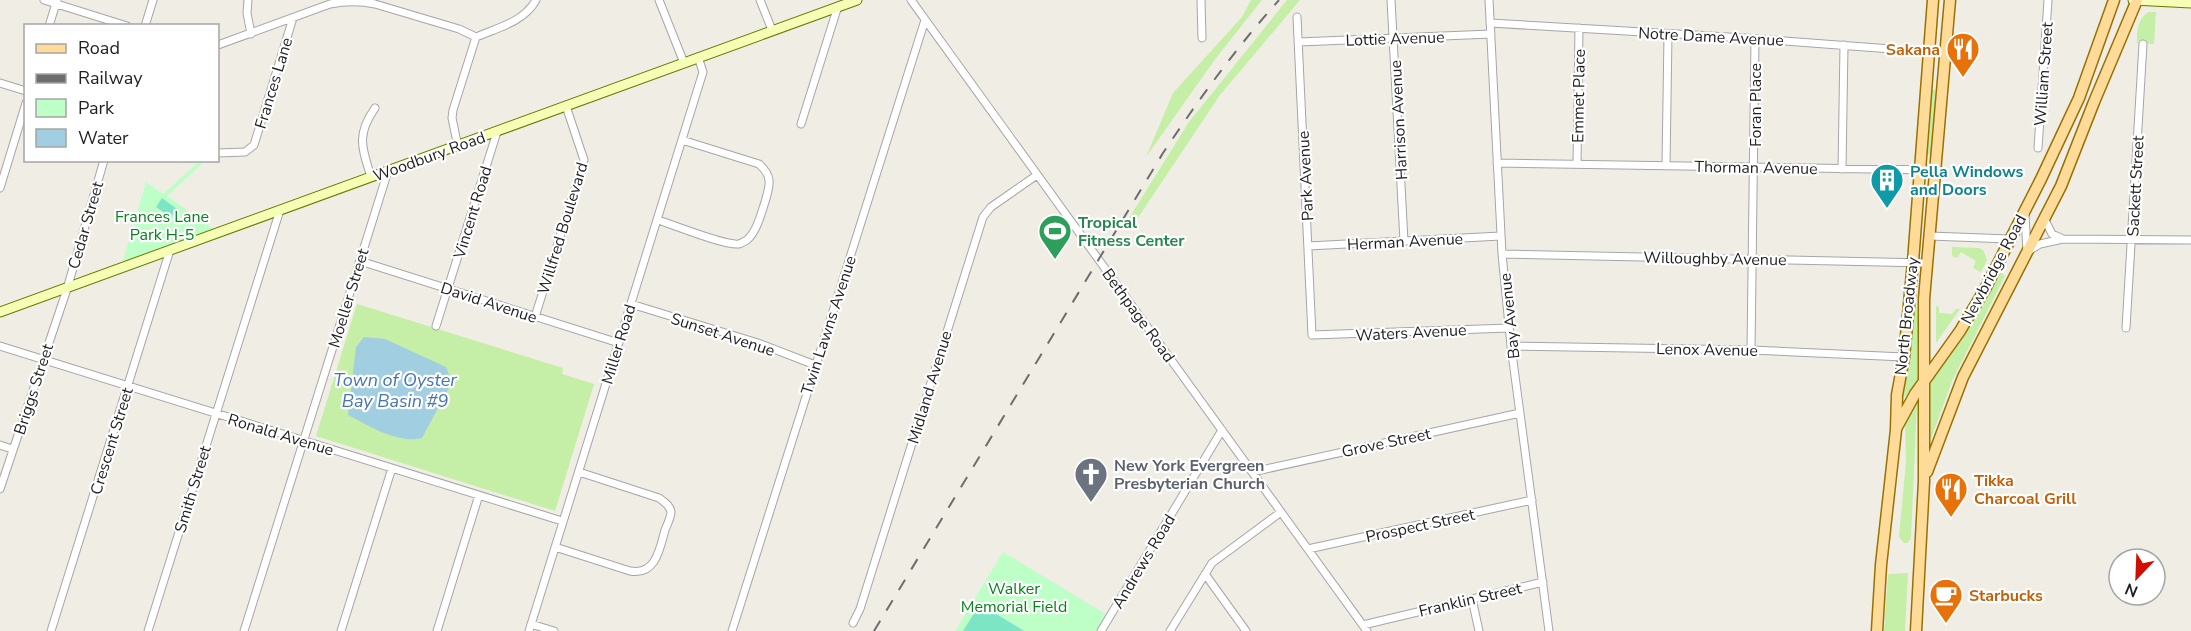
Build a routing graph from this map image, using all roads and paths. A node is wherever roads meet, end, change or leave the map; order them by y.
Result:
1 (44, 0) edge
2 (153, 0) edge
3 (248, 0) edge
4 (536, 0) edge
5 (659, 0) edge
6 (760, 0) edge
7 (857, 0) edge
8 (910, 0) edge
9 (1201, 0) edge
10 (1391, 0) edge
11 (1489, 0) edge
12 (1933, 0) edge
13 (1950, 0) edge
14 (2048, 0) edge
15 (2114, 0) edge
16 (2135, 0) edge
17 (56, 2) edge
18 (2191, 3) edge
19 (838, 6) junction
20 (1297, 17) dead end
21 (293, 18) junction
22 (925, 20) junction
23 (1490, 23) junction
24 (50, 24) edge
25 (121, 24) edge
26 (146, 24) edge
27 (1579, 28) junction
28 (772, 30) junction
29 (251, 34) junction
30 (1491, 34) junction
31 (1668, 34) junction
32 (476, 37) junction
33 (1202, 38) dead end
34 (1394, 38) junction
35 (1755, 39) junction
36 (1299, 42) junction
37 (2143, 44) dead end
38 (219, 45) edge
39 (1844, 45) junction
40 (1931, 52) junction
41 (698, 57) junction
42 (684, 63) junction
43 (0, 83) edge
44 (24, 89) edge
45 (566, 106) junction
46 (375, 108) dead end
47 (24, 109) edge
48 (801, 124) dead end
49 (497, 132) junction
50 (682, 140) junction
51 (458, 147) junction
52 (2038, 148) dead end
53 (219, 153) edge
54 (103, 162) edge
55 (1497, 163) junction
56 (1577, 164) junction
57 (1666, 166) junction
58 (1754, 167) junction
59 (1842, 169) junction
60 (1921, 170) junction
61 (1934, 170) junction
62 (388, 171) junction
63 (1037, 175) junction
64 (371, 177) junction
65 (1, 179) edge
66 (0, 188) edge
67 (280, 210) junction
68 (2024, 210) junction
69 (2044, 218) junction
70 (658, 220) junction
71 (1501, 236) junction
72 (1930, 236) junction
73 (2009, 239) junction
74 (2063, 239) junction
75 (2132, 239) junction
76 (2191, 240) edge
77 (1404, 241) junction
78 (1308, 246) junction
79 (170, 250) junction
80 (2027, 252) junction
81 (1502, 254) junction
82 (1752, 259) junction
83 (360, 261) junction
84 (1913, 262) junction
85 (1927, 263) junction
86 (67, 289) junction
87 (447, 289) junction
88 (631, 304) junction
89 (0, 312) edge
90 (535, 317) junction
91 (436, 326) dead end
92 (1509, 328) junction
93 (2126, 328) dead end
94 (1312, 336) joint
95 (619, 343) junction
96 (0, 346) edge
97 (1511, 346) junction
98 (1751, 350) junction
99 (1904, 357) junction
100 (42, 360) junction
101 (815, 365) junction
102 (1924, 380) junction
103 (129, 386) junction
104 (1520, 412) junction
105 (216, 413) junction
106 (1222, 430) junction
107 (1896, 430) junction
108 (304, 441) junction
109 (0, 446) edge
110 (12, 449) junction
111 (392, 468) junction
112 (579, 472) junction
113 (1252, 472) junction
114 (1924, 481) junction
115 (0, 489) edge
116 (479, 495) junction
117 (1532, 500) junction
118 (1281, 512) junction
119 (562, 521) junction
120 (555, 547) junction
121 (1308, 549) junction
122 (1205, 574) junction
123 (1543, 582) junction
124 (1472, 599) junction
125 (853, 623) dead end
126 (530, 628) edge
127 (1365, 628) edge
128 (51, 631) edge
129 (148, 631) edge
130 (244, 631) edge
131 (341, 631) edge
132 (437, 631) edge
133 (554, 631) edge
134 (732, 631) edge
135 (1101, 631) edge
136 (1170, 631) edge
137 (1246, 631) edge
138 (1479, 631) edge
139 (1549, 631) edge
140 (1877, 631) edge
141 (1916, 631) edge

1 - 17 street
2 - 26 street
3 - 29 street
4 - 32 street
5 - 42 street
6 - 28 street
7 - 19 main road, Woodbury Road
8 - 22 street, Bethpage Road
9 - 33 street
10 - 34 street, Harrison Avenue
11 - 23 street, Bay Avenue
12 - 40 main road, North Broadway
13 - 61 main road, North Broadway
14 - 52 street, William Street
15 - 68 main road, Newbridge Road
16 - 18 main road
16 - 69 main road, Newbridge Road
17 - 24 street
17 - 25 street
19 - 28 main road, Woodbury Road
19 - 48 street
20 - 36 street, Park Avenue
21 - 29 street
21 - 32 street
21 - 53 street, Frances Lane
22 - 63 street, Bethpage Road
22 - 101 street, Twin Lawns Avenue
23 - 27 street, Notre Dame Avenue
23 - 30 street, Bay Avenue
27 - 31 street, Notre Dame Avenue
27 - 56 street, Emmet Place
28 - 41 main road, Woodbury Road
29 - 38 street
30 - 34 street, Lottie Avenue
30 - 55 street, Bay Avenue
31 - 35 street, Notre Dame Avenue
31 - 57 street
32 - 51 street
34 - 36 street, Lottie Avenue
34 - 77 street, Harrison Avenue
35 - 39 street, Notre Dame Avenue
35 - 58 street, Foran Place
36 - 78 street, Park Avenue
37 - 75 street, Sackett Street
39 - 40 street, Notre Dame Avenue
39 - 59 street
40 - 60 main road, North Broadway
41 - 42 main road, Woodbury Road
41 - 50 street, Miller Road
42 - 45 main road, Woodbury Road
43 - 44 street
45 - 49 main road, Woodbury Road
45 - 90 street, Willfred Boulevard
46 - 64 street
47 - 65 street
49 - 51 main road, Woodbury Road
49 - 87 street, Vincent Road
50 - 70 street, Miller Road
50 - 70 street
51 - 62 main road, Woodbury Road
54 - 86 street, Cedar Street
55 - 56 street, Thorman Avenue
55 - 71 street, Bay Avenue
56 - 57 street, Thorman Avenue
57 - 58 street, Thorman Avenue
58 - 59 street, Thorman Avenue
58 - 82 street, Foran Place
59 - 60 street, Thorman Avenue
60 - 61 street, Thorman Avenue
60 - 84 main road, North Broadway
61 - 72 main road, North Broadway
62 - 64 main road, Woodbury Road
62 - 83 street, Moeller Street
63 - 106 street, Bethpage Road
63 - 125 street, Midland Avenue
64 - 67 main road, Woodbury Road
65 - 66 street
67 - 79 main road, Woodbury Road
67 - 105 street, Smith Street
68 - 73 main road, Newbridge Road
68 - 80 street
69 - 74 street
69 - 80 main road, Newbridge Road
70 - 88 street, Miller Road
71 - 77 street, Herman Avenue
71 - 81 street, Bay Avenue
72 - 73 street
72 - 85 main road, North Broadway
73 - 102 main road, Newbridge Road
74 - 75 street
74 - 80 street
75 - 76 street
75 - 93 street, Sackett Street
77 - 78 street, Herman Avenue
78 - 94 street, Park Avenue
79 - 86 main road, Woodbury Road
79 - 103 street, Crescent Street
80 - 114 main road, Newbridge Road
81 - 82 street, Willoughby Avenue
81 - 92 street, Bay Avenue
82 - 84 street, Willoughby Avenue
82 - 98 street, Foran Place
83 - 87 street, David Avenue
83 - 108 street, Moeller Street
84 - 85 street, Willoughby Avenue
84 - 99 main road, North Broadway
85 - 102 main road, North Broadway
86 - 89 main road, Woodbury Road
86 - 100 street, Briggs Street
87 - 90 street, David Avenue
87 - 91 street, Vincent Road
88 - 95 street, Miller Road
88 - 101 street, Sunset Avenue
90 - 95 street, David Avenue
92 - 94 street, Waters Avenue
92 - 97 street, Bay Avenue
95 - 112 street, Miller Road
96 - 100 street, Ronald Avenue
97 - 98 street, Lenox Avenue
97 - 104 street, Bay Avenue
98 - 99 street, Lenox Avenue
99 - 107 main road, North Broadway
100 - 103 street, Ronald Avenue
100 - 110 street, Briggs Street
101 - 134 street, Twin Lawns Avenue
102 - 107 main road, Newbridge Road
102 - 114 main road, North Broadway
103 - 105 street, Ronald Avenue
103 - 128 street, Crescent Street
104 - 113 street, Grove Street
104 - 117 street, Bay Avenue
105 - 108 street, Ronald Avenue
105 - 129 street, Smith Street
106 - 113 street, Bethpage Road
106 - 135 street, Andrews Road
107 - 140 main road, North Broadway
108 - 111 street, Ronald Avenue
108 - 130 street, Moeller Street
109 - 110 street
110 - 115 street, Briggs Street
111 - 116 street, Ronald Avenue
111 - 131 street
112 - 119 street, Miller Road
112 - 120 street
113 - 118 street, Bethpage Road
114 - 141 main road, North Broadway
116 - 119 street, Ronald Avenue
116 - 132 street
117 - 121 street, Prospect Street
117 - 123 street, Bay Avenue
118 - 121 street, Bethpage Road
118 - 122 street
119 - 120 street, Miller Road
120 - 126 street, Miller Road
121 - 127 street, Bethpage Road
122 - 136 street
122 - 137 street
123 - 124 street, Franklin Street
123 - 139 street, Bay Avenue
124 - 127 street, Franklin Street
124 - 138 street
126 - 133 street

